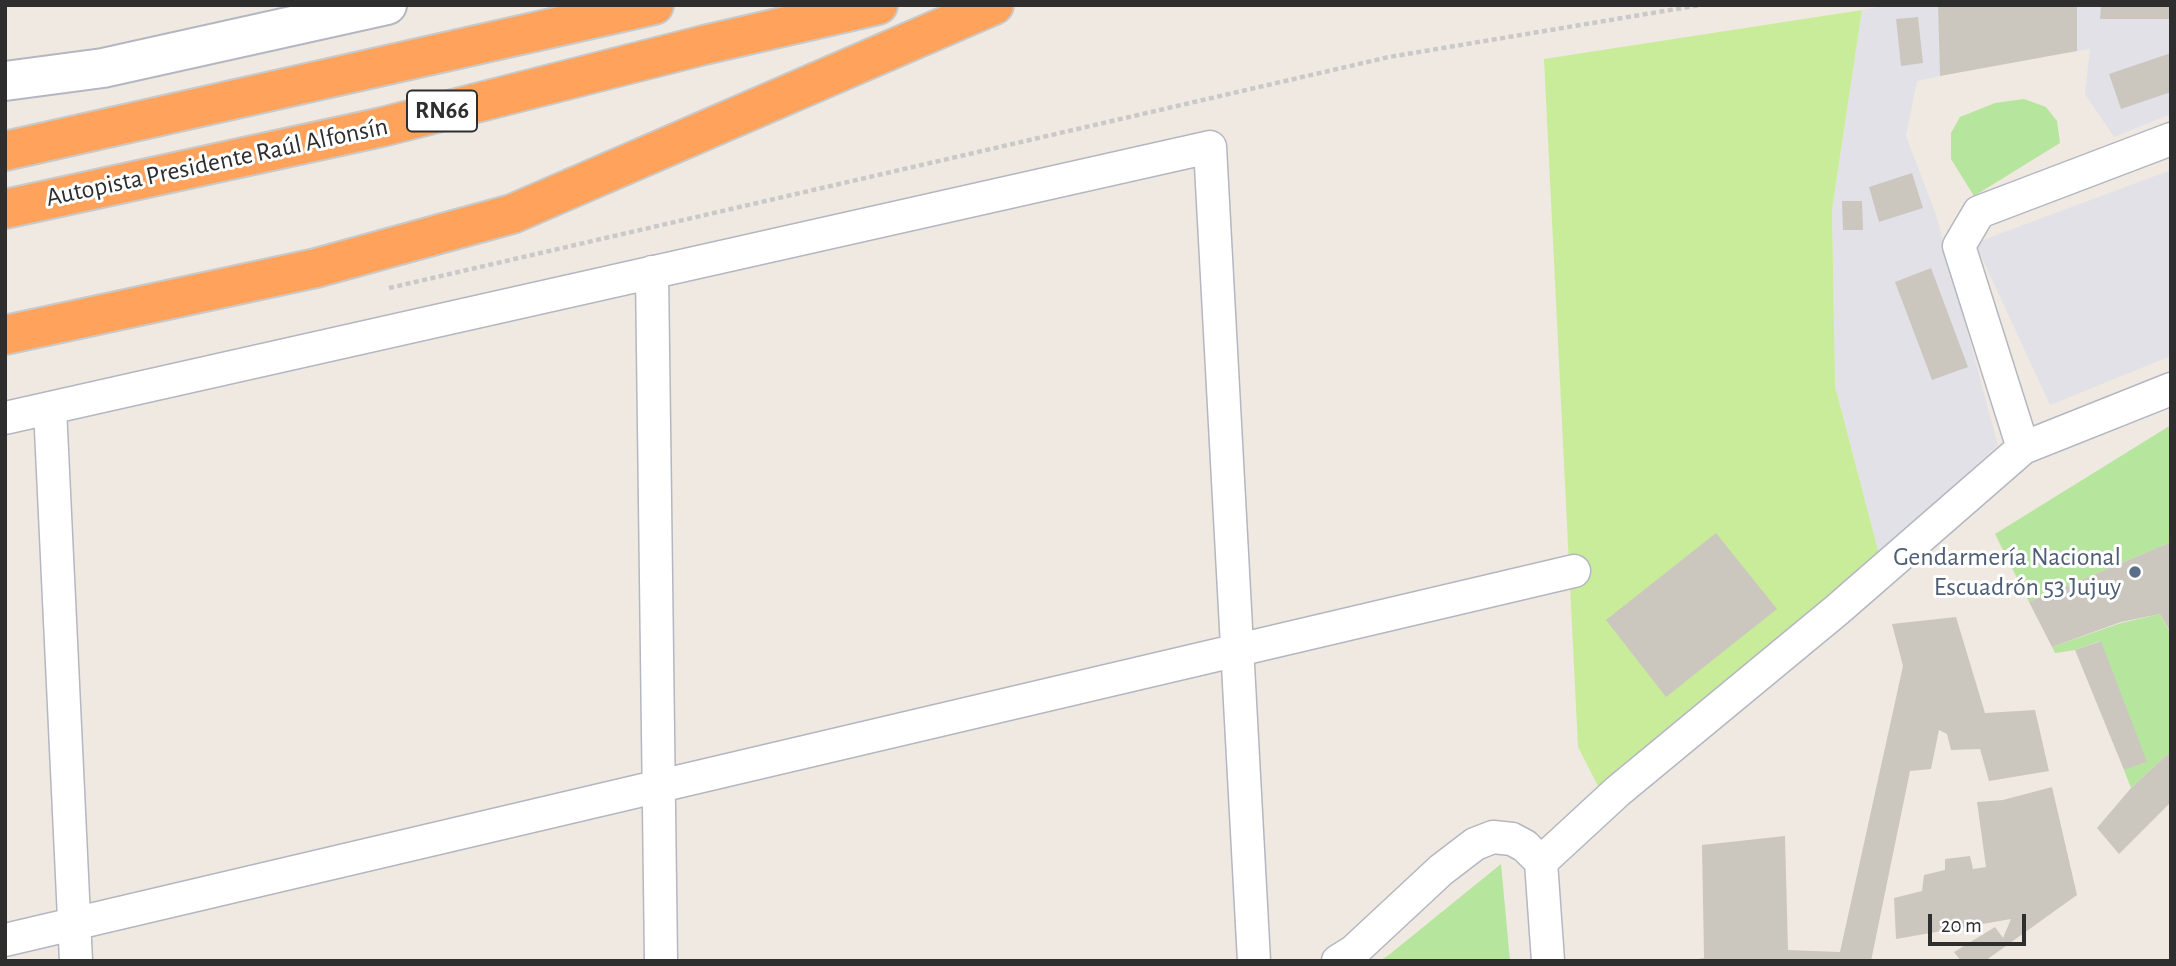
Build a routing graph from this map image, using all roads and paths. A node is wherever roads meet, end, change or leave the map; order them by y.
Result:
1 (387, 5) edge
2 (654, 5) edge
3 (878, 5) edge
4 (994, 5) edge
5 (1700, 5) edge
6 (625, 10) edge
7 (5, 81) edge
8 (2171, 139) edge
9 (5, 151) edge
10 (5, 209) edge
11 (652, 272) junction
12 (384, 289) dead end
13 (5, 335) edge
14 (2171, 389) edge
15 (50, 408) junction
16 (5, 418) edge
17 (2023, 448) junction
18 (1574, 571) dead end
19 (1237, 650) junction
20 (658, 786) junction
21 (1541, 862) junction
22 (75, 924) junction
23 (5, 940) edge
24 (76, 961) edge
25 (661, 961) edge
26 (1254, 961) edge
27 (1338, 961) edge
28 (1548, 961) edge

1 - 7 street
2 - 6 highway, RN66
3 - 10 highway, Autopista Presidente Raúl Alfonsín / RN66
4 - 13 highway
5 - 12 path
6 - 9 highway, RN66
8 - 17 street
11 - 15 street
11 - 19 street
11 - 20 street
14 - 17 street
15 - 16 street
15 - 22 street
17 - 21 street
18 - 19 street
19 - 20 street
19 - 26 street
20 - 22 street
20 - 25 street
21 - 27 street
21 - 28 street
22 - 23 street
22 - 24 street

